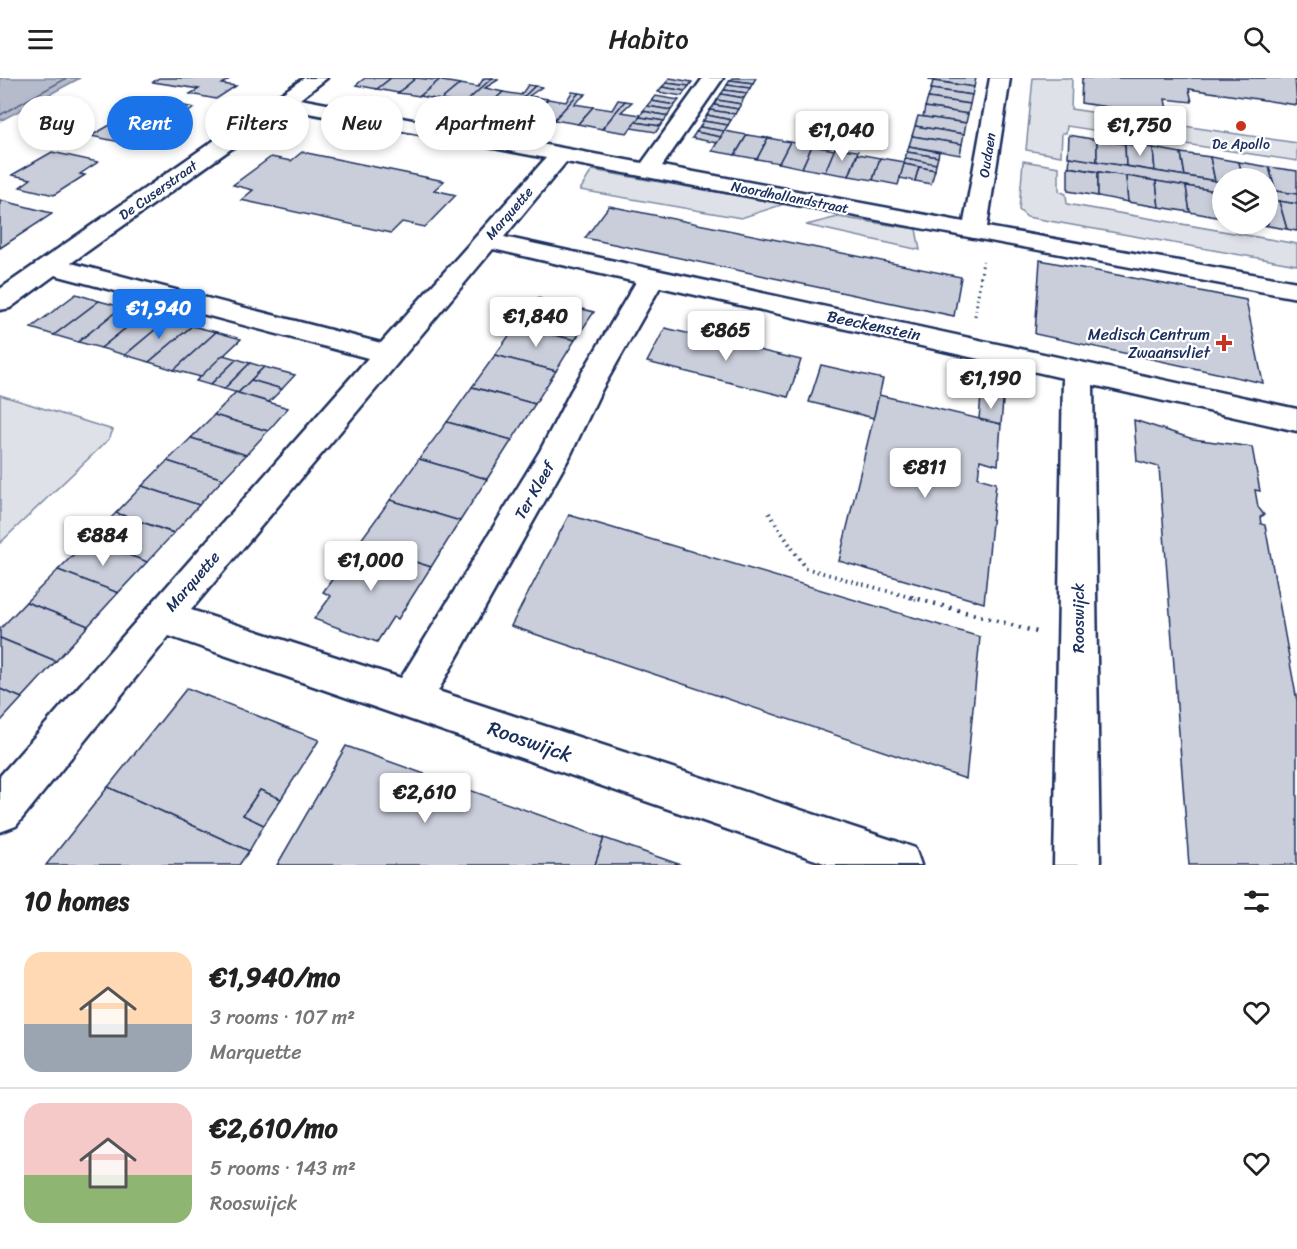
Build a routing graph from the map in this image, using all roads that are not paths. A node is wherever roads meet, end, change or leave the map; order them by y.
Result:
1 (317, 78) edge
2 (712, 78) edge
3 (1000, 78) edge
4 (292, 96) edge
5 (309, 107) edge
6 (216, 150) edge
7 (561, 154) junction
8 (648, 170) junction
9 (980, 233) junction
10 (485, 240) junction
11 (51, 266) junction
12 (653, 276) junction
13 (1297, 290) edge
14 (0, 302) edge
15 (387, 354) junction
16 (1078, 370) junction
17 (1297, 420) edge
18 (162, 617) junction
19 (410, 701) junction
20 (0, 810) edge
21 (898, 865) edge
22 (1077, 865) edge

1 - 4 street, De Cuserstraat
2 - 8 street
3 - 9 street, Oudaen
5 - 7 street, Noordhollandstraat
6 - 11 street, De Cuserstraat
7 - 8 street, Noordhollandstraat
7 - 10 street, Marquette
8 - 9 street, Noordhollandstraat
9 - 13 street, Noordhollandstraat
10 - 12 street, Beeckenstein
10 - 15 street, Marquette
11 - 14 street, De Cuserstraat
11 - 15 street
12 - 16 street, Beeckenstein
12 - 19 street, Ter Kleef
15 - 18 street, Marquette
16 - 17 street, Beeckenstein
16 - 22 street, Rooswijck
18 - 19 street, Rooswijck
18 - 20 street, Marquette
19 - 21 street, Rooswijck

